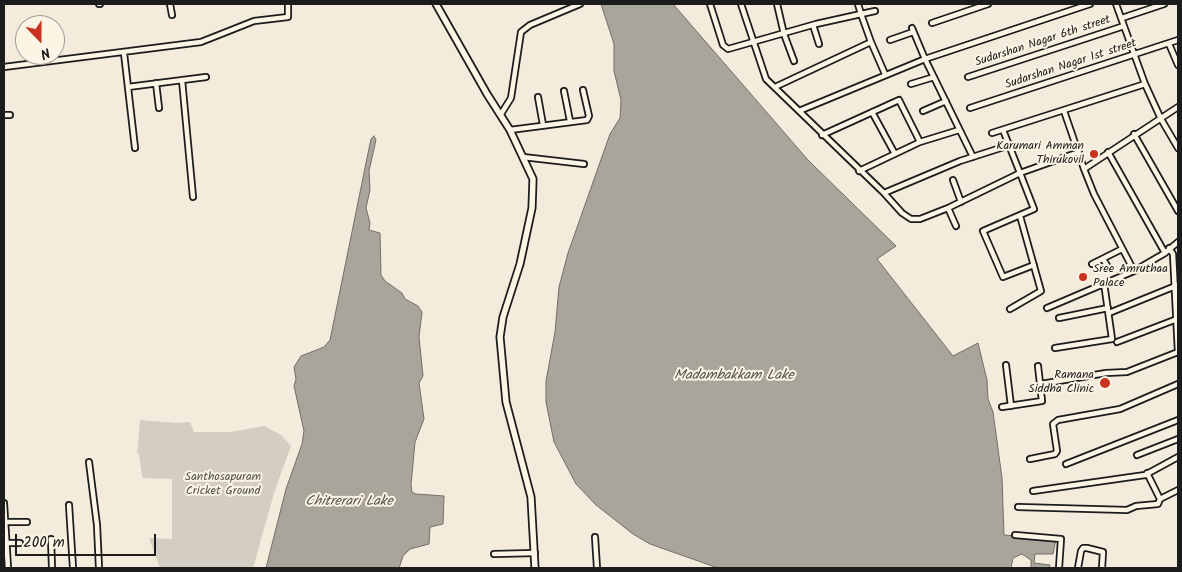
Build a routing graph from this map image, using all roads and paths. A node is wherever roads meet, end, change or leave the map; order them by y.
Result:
1 (170, 4) edge
2 (288, 4) edge
3 (436, 4) edge
4 (580, 4) edge
5 (710, 4) edge
6 (741, 4) edge
7 (777, 4) edge
8 (858, 4) edge
9 (988, 4) edge
10 (1090, 4) edge
11 (1116, 4) edge
12 (1164, 4) edge
13 (875, 11) dead end
14 (861, 14) junction
15 (172, 15) dead end
16 (1122, 18) junction
17 (932, 23) dead end
18 (813, 25) junction
19 (1124, 26) junction
20 (784, 34) junction
21 (890, 40) dead end
22 (1178, 40) edge
23 (752, 42) junction
24 (871, 42) junction
25 (819, 44) dead end
26 (1169, 44) junction
27 (124, 53) junction
28 (1135, 55) junction
29 (925, 59) junction
30 (794, 61) dead end
31 (1178, 65) edge
32 (4, 67) edge
33 (885, 74) junction
34 (206, 77) dead end
35 (934, 77) junction
36 (968, 77) dead end
37 (182, 80) junction
38 (156, 83) junction
39 (912, 84) dead end
40 (1145, 84) junction
41 (128, 87) junction
42 (775, 88) junction
43 (583, 90) dead end
44 (564, 91) dead end
45 (538, 98) dead end
46 (946, 101) junction
47 (1178, 107) edge
48 (159, 108) dead end
49 (970, 108) dead end
50 (799, 111) junction
51 (923, 111) dead end
52 (1064, 111) junction
53 (872, 112) junction
54 (501, 114) junction
55 (4, 115) edge
56 (10, 115) dead end
57 (1161, 118) junction
58 (570, 121) junction
59 (543, 125) junction
60 (510, 130) junction
61 (959, 130) junction
62 (1003, 130) junction
63 (992, 133) dead end
64 (1134, 134) junction
65 (822, 135) junction
66 (920, 142) junction
67 (1010, 145) junction
68 (1178, 145) edge
69 (135, 148) dead end
70 (1079, 152) junction
71 (1108, 152) junction
72 (895, 154) junction
73 (523, 157) junction
74 (973, 157) junction
75 (584, 164) dead end
76 (1084, 169) junction
77 (859, 171) junction
78 (1020, 173) junction
79 (953, 180) dead end
80 (884, 193) junction
81 (193, 197) dead end
82 (961, 202) junction
83 (948, 208) junction
84 (1178, 211) edge
85 (1020, 216) junction
86 (956, 226) dead end
87 (1178, 242) edge
88 (1169, 248) junction
89 (1122, 249) junction
90 (1178, 251) edge
91 (1165, 253) junction
92 (1173, 254) junction
93 (1103, 259) junction
94 (1092, 264) dead end
95 (1034, 265) junction
96 (1108, 267) dead end
97 (1134, 271) junction
98 (1104, 284) junction
99 (1176, 286) edge
100 (1047, 308) dead end
101 (1010, 309) dead end
102 (1109, 311) junction
103 (1060, 318) dead end
104 (1177, 318) edge
105 (1117, 342) dead end
106 (1055, 348) dead end
107 (1178, 353) edge
108 (1006, 365) dead end
109 (1038, 366) dead end
110 (1041, 384) junction
111 (1178, 384) edge
112 (1011, 406) junction
113 (1002, 407) dead end
114 (1178, 420) edge
115 (1178, 439) edge
116 (1137, 455) dead end
117 (1178, 457) edge
118 (1030, 459) dead end
119 (89, 462) dead end
120 (1066, 464) dead end
121 (1148, 473) junction
122 (1178, 490) edge
123 (1033, 491) dead end
124 (1160, 499) junction
125 (4, 503) edge
126 (69, 505) dead end
127 (1018, 507) dead end
128 (5, 522) edge
129 (27, 522) dead end
130 (1015, 535) dead end
131 (595, 537) dead end
132 (51, 539) dead end
133 (6, 543) junction
134 (20, 543) dead end
135 (535, 553) junction
136 (494, 554) dead end
137 (8, 568) edge
138 (52, 568) edge
139 (73, 568) edge
140 (99, 568) edge
141 (535, 568) edge
142 (597, 568) edge
143 (1060, 568) edge
144 (1078, 568) edge
145 (1102, 568) edge

1 - 15 street
2 - 27 street
3 - 54 street
4 - 54 street
5 - 23 street
6 - 23 street
7 - 20 street
8 - 14 street
9 - 17 street
10 - 29 street
11 - 16 street
12 - 16 street
13 - 14 street
14 - 18 street
14 - 24 street
16 - 19 street
18 - 20 street
18 - 25 street
19 - 28 street
19 - 36 street, Sudarshan Nagar 6th street
20 - 23 street
20 - 30 street
21 - 29 street
22 - 26 street, Sudarshan Nagar 1st street
23 - 42 street
24 - 33 street
24 - 42 street
26 - 28 street, Sudarshan Nagar 1st street
26 - 31 street
27 - 32 street
27 - 41 street
28 - 40 street
28 - 49 street, Sudarshan Nagar 1st street
29 - 33 street
29 - 35 street
33 - 50 street
34 - 37 street
35 - 39 street
35 - 46 street
37 - 38 street
37 - 81 street
38 - 41 street
38 - 48 street
40 - 52 street
40 - 57 street
41 - 69 street
42 - 50 street
43 - 58 street
44 - 58 street
45 - 59 street
46 - 51 street
46 - 61 street
47 - 57 street
50 - 65 street
52 - 62 street
52 - 70 street
53 - 65 street
53 - 66 street
53 - 72 street
54 - 60 street
55 - 56 street
57 - 64 street
57 - 68 street
58 - 59 street
59 - 60 street
60 - 73 street
61 - 66 street
61 - 74 street
62 - 63 street
62 - 67 street
64 - 71 street
64 - 84 street
65 - 77 street
66 - 72 street
67 - 74 street
67 - 78 street
70 - 76 street
70 - 78 street
71 - 76 street
71 - 91 street
72 - 77 street
73 - 75 street
73 - 135 street
74 - 80 street
76 - 89 street
77 - 80 street
78 - 82 street
78 - 85 street
79 - 82 street
80 - 83 street
82 - 83 street
83 - 86 street
85 - 95 street
85 - 95 street
87 - 88 street
88 - 91 street
88 - 92 street
89 - 93 street
89 - 97 street
90 - 92 street
91 - 97 street
92 - 99 street
93 - 94 street
93 - 96 street
95 - 101 street
97 - 98 street
98 - 100 street
98 - 102 street
99 - 102 street
99 - 104 street
102 - 103 street
102 - 106 street
104 - 105 street
104 - 107 street
107 - 110 street
108 - 112 street
109 - 110 street
110 - 112 street
111 - 118 street
112 - 113 street
114 - 120 street
115 - 116 street
117 - 121 street
119 - 140 street
121 - 123 street
121 - 124 street
122 - 124 street
124 - 127 street
125 - 128 street
126 - 139 street
128 - 129 street
128 - 133 street
130 - 143 street
131 - 142 street
132 - 138 street
133 - 134 street
133 - 137 street
135 - 136 street
135 - 141 street
144 - 145 street

